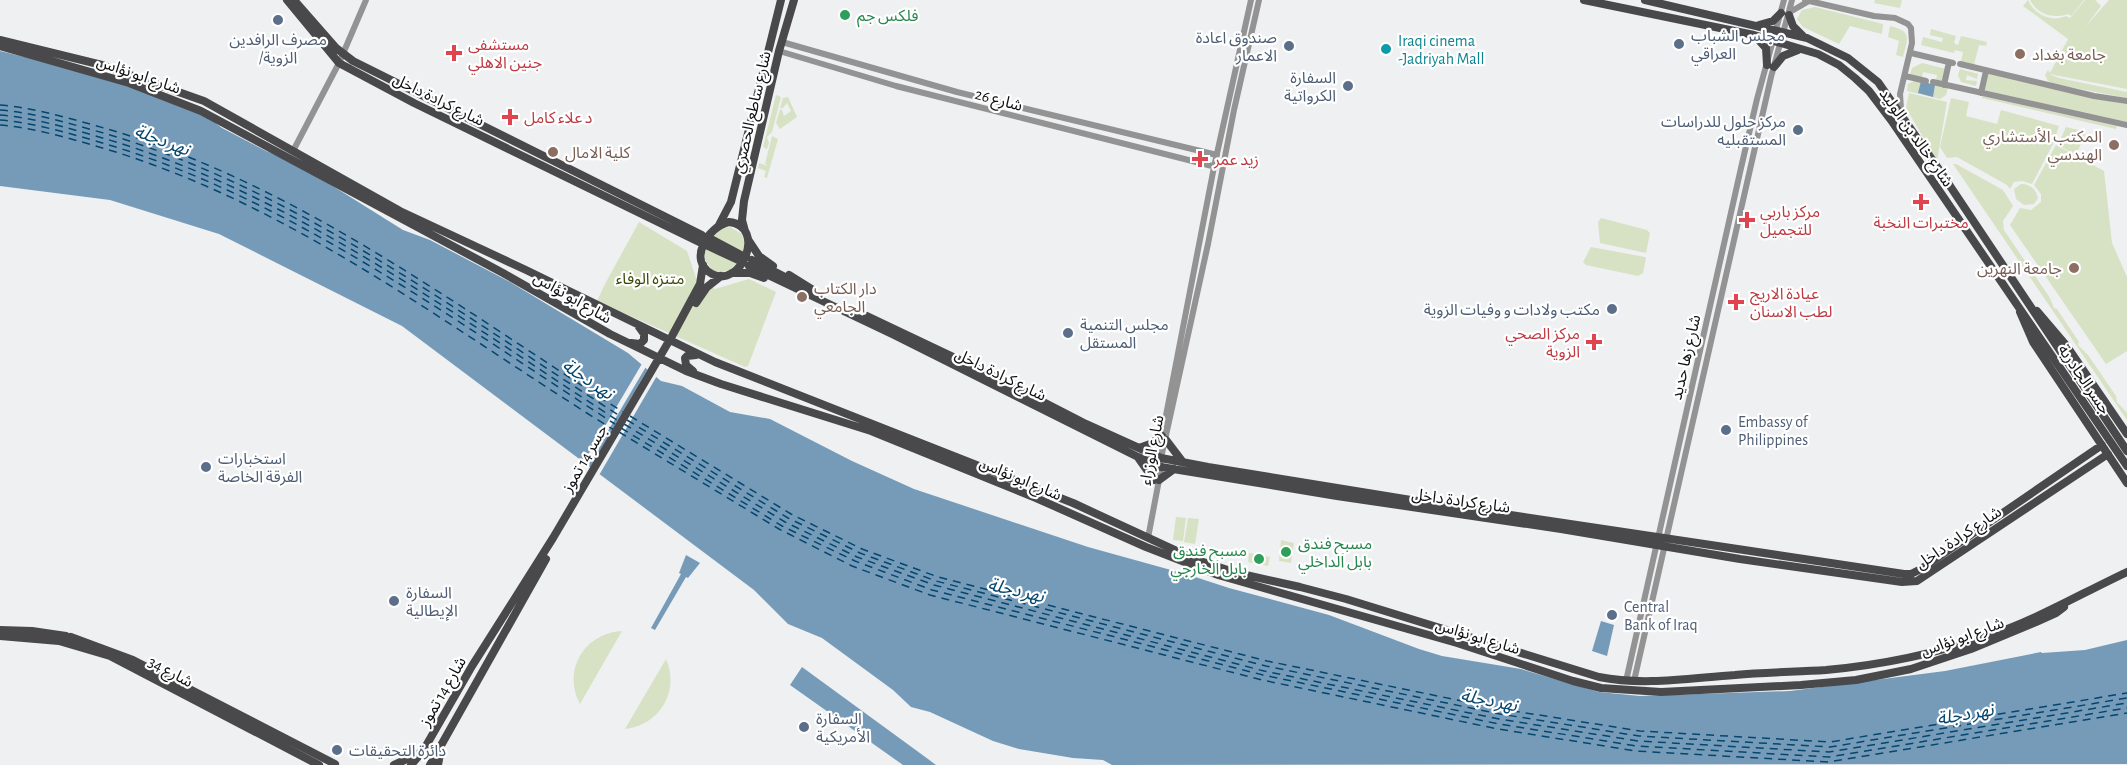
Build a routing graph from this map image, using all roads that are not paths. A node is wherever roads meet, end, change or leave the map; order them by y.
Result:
1 (287, 0) edge
2 (294, 0) edge
3 (366, 0) edge
4 (781, 0) edge
5 (794, 0) edge
6 (1251, 0) edge
7 (1259, 0) edge
8 (1584, 0) edge
9 (1645, 0) edge
10 (1784, 0) edge
11 (1792, 0) edge
12 (1808, 0) edge
13 (1249, 11) junction
14 (1786, 13) junction
15 (1257, 14) junction
16 (1757, 25) junction
17 (1781, 31) junction
18 (1754, 35) junction
19 (1807, 38) junction
20 (0, 40) edge
21 (782, 42) junction
22 (1777, 44) junction
23 (0, 46) edge
24 (1803, 49) junction
25 (779, 51) junction
26 (343, 52) junction
27 (1911, 53) junction
28 (339, 63) junction
29 (1954, 63) junction
30 (1770, 66) junction
31 (1986, 71) junction
32 (1905, 76) junction
33 (1944, 85) junction
34 (1981, 93) junction
35 (972, 96) junction
36 (2127, 101) edge
37 (969, 105) junction
38 (1231, 108) junction
39 (1907, 122) junction
40 (2127, 125) edge
41 (293, 151) junction
42 (1217, 155) junction
43 (1214, 167) junction
44 (1222, 169) junction
45 (636, 201) junction
46 (1207, 204) junction
47 (1215, 206) junction
48 (634, 211) junction
49 (718, 225) junction
50 (745, 231) junction
51 (748, 240) junction
52 (709, 242) dead end
53 (701, 255) junction
54 (740, 257) dead end
55 (751, 263) dead end
56 (703, 264) junction
57 (730, 274) junction
58 (721, 276) junction
59 (811, 292) junction
60 (2022, 293) junction
61 (2014, 299) junction
62 (615, 314) junction
63 (610, 334) junction
64 (2044, 336) junction
65 (715, 362) junction
66 (721, 384) junction
67 (1682, 433) junction
68 (2127, 434) edge
69 (1689, 435) junction
70 (1164, 438) junction
71 (2102, 445) junction
72 (1139, 448) junction
73 (2127, 451) edge
74 (2108, 454) junction
75 (1138, 458) junction
76 (1159, 461) junction
77 (1183, 462) junction
78 (2127, 466) edge
79 (1174, 469) junction
80 (1157, 480) junction
81 (2127, 483) edge
82 (1469, 511) junction
83 (1148, 538) junction
84 (1663, 542) junction
85 (2127, 572) edge
86 (2077, 596) junction
87 (495, 628) joint
88 (0, 630) edge
89 (504, 633) joint
90 (0, 636) edge
91 (1630, 681) junction
92 (442, 744) junction
93 (423, 751) junction
94 (335, 764) edge
95 (319, 765) edge
96 (394, 765) edge
97 (411, 765) edge
98 (430, 765) edge
99 (438, 765) edge

1 - 28 main road, شارع كرادة داخل
2 - 26 main road, شارع كرادة داخل
3 - 26 street
4 - 49 main road, شارع ساطع الحصري
5 - 21 main road, شارع ساطع الحصري
6 - 13 street, شارع الوزراء
7 - 15 street, شارع الوزراء
8 - 18 main road, شارع خالد بن الوليد
9 - 16 main road, شارع خالد بن الوليد
10 - 14 street
11 - 14 street
12 - 14 street
12 - 27 street
13 - 15 street
13 - 38 street, شارع الوزراء
14 - 16 main road
14 - 17 street, شارع زها حديد
14 - 19 main road
15 - 38 street, شارع الوزراء
16 - 17 main road, شارع خالد بن الوليد
17 - 19 main road, شارع خالد بن الوليد
17 - 22 street, شارع زها حديد
18 - 22 main road, شارع خالد بن الوليد
18 - 30 main road
19 - 39 main road, شارع خالد بن الوليد
20 - 41 main road, شارع ابو نؤاس
21 - 25 main road, شارع ساطع الحصري
21 - 35 street, شارع 26
22 - 24 main road, شارع خالد بن الوليد
22 - 30 street, شارع زها حديد
23 - 63 main road, شارع ابو نؤاس
24 - 30 main road
24 - 61 main road, شارع خالد بن الوليد
25 - 37 street, شارع 26
25 - 50 main road, شارع ساطع الحصري
26 - 28 street
26 - 45 main road, شارع كرادة داخل
27 - 29 street
27 - 32 street
28 - 41 street
28 - 48 main road, شارع كرادة داخل
29 - 31 street
29 - 33 street
30 - 67 street, شارع زها حديد
30 - 69 street, شارع زها حديد
31 - 34 street
31 - 36 street
32 - 33 street
32 - 39 street
33 - 34 street
34 - 40 street
35 - 37 street
35 - 42 street, شارع 26
37 - 43 street, شارع 26
38 - 42 street, شارع الوزراء
38 - 44 street, شارع الوزراء
39 - 60 main road, شارع خالد بن الوليد
41 - 62 main road, شارع ابو نؤاس
42 - 43 street, شارع الوزراء
43 - 44 street, شارع 26
43 - 46 street, شارع الوزراء
44 - 47 street, شارع الوزراء
45 - 48 main road
45 - 49 main road
46 - 47 street
46 - 70 street, شارع الوزراء
47 - 70 street, شارع الوزراء
48 - 53 main road
49 - 50 main road
49 - 53 main road
50 - 51 main road
51 - 57 main road
51 - 59 main road
52 - 54 main road
53 - 56 main road
55 - 59 main road
56 - 58 main road
56 - 87 main road, جسر 14 تموز
57 - 58 main road
57 - 59 main road
58 - 89 main road, جسر 14 تموز
59 - 72 main road, شارع كرادة داخل
59 - 75 main road, شارع كرادة داخل
60 - 64 main road
60 - 68 main road
61 - 64 main road
61 - 71 main road
62 - 63 main road
62 - 65 main road, شارع ابو نؤاس
63 - 66 main road, شارع ابو نؤاس
64 - 73 main road, جسر الجادرية
64 - 78 main road, جسر الجادرية
65 - 66 main road
65 - 83 main road, شارع ابو نؤاس
66 - 86 main road, شارع ابو نؤاس
67 - 69 street
67 - 84 street, شارع زها حديد
69 - 84 street, شارع زها حديد
70 - 72 main road
70 - 76 street, شارع الوزراء
70 - 77 main road
71 - 74 main road
71 - 84 main road, شارع كرادة داخل
72 - 76 main road, شارع كرادة داخل
74 - 81 main road
74 - 84 main road, شارع كرادة داخل
75 - 76 main road, شارع كرادة داخل
75 - 80 main road
76 - 77 main road, شارع كرادة داخل
76 - 79 main road, شارع كرادة داخل
76 - 80 street, شارع الوزراء
77 - 82 main road, شارع كرادة داخل
79 - 80 main road
79 - 82 main road, شارع كرادة داخل
80 - 83 street, شارع الوزراء
82 - 84 main road, شارع كرادة داخل
83 - 91 main road, شارع ابو نؤاس
84 - 91 street, شارع زها حديد
85 - 86 main road, شارع ابو نؤاس
86 - 91 main road, شارع ابو نؤاس
87 - 93 main road, شارع 14 تموز
88 - 94 main road, شارع 34
89 - 92 main road, شارع 14 تموز
90 - 95 main road, شارع 34
92 - 98 main road, شارع 14 تموز
92 - 99 main road
93 - 96 main road
93 - 97 main road, شارع 14 تموز

